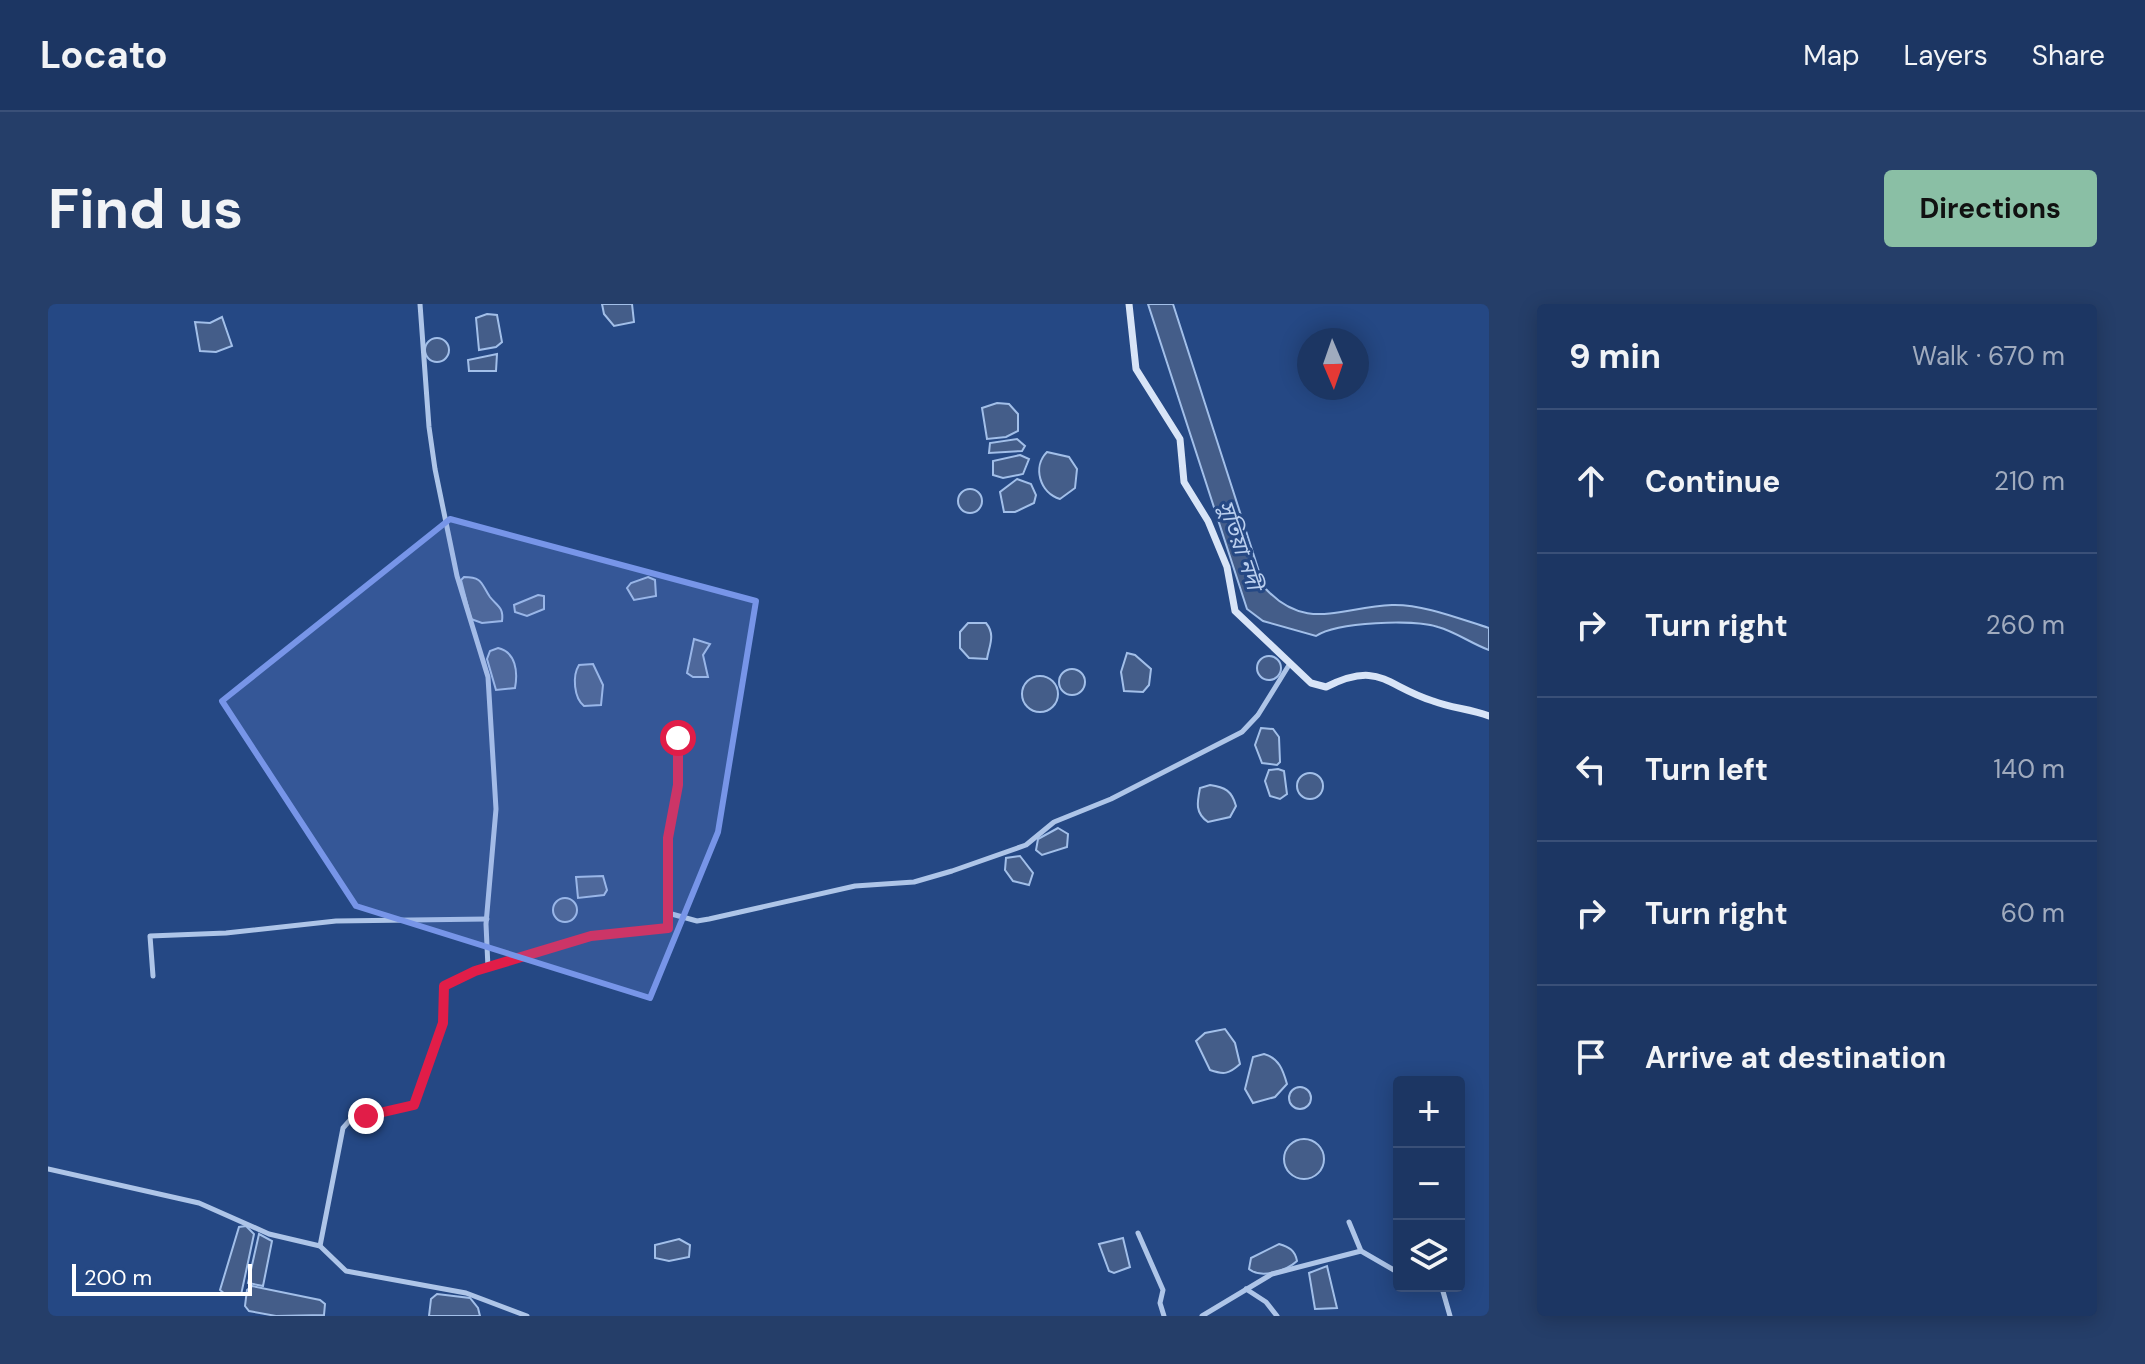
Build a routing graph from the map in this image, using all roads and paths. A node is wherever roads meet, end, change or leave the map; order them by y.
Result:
1 (420, 304) edge
2 (1129, 304) edge
3 (1289, 665) junction
4 (1489, 716) edge
5 (678, 738) dead end
6 (668, 913) junction
7 (487, 919) junction
8 (488, 968) junction
9 (153, 976) dead end
10 (48, 1169) edge
11 (1349, 1222) dead end
12 (1138, 1233) dead end
13 (320, 1246) junction
14 (1361, 1251) junction
15 (1393, 1270) edge
16 (1245, 1288) junction
17 (1443, 1292) edge
18 (527, 1316) edge
19 (1164, 1316) edge
20 (1202, 1316) edge
21 (1277, 1316) edge
22 (1450, 1316) edge

1 - 7 street
2 - 3 street
3 - 4 street
3 - 6 street
5 - 6 street
6 - 8 street
7 - 8 street
7 - 9 street
8 - 13 street
10 - 13 street
11 - 14 street
12 - 19 street
13 - 18 street
14 - 15 street
14 - 16 street
16 - 20 street
16 - 21 street
17 - 22 street

